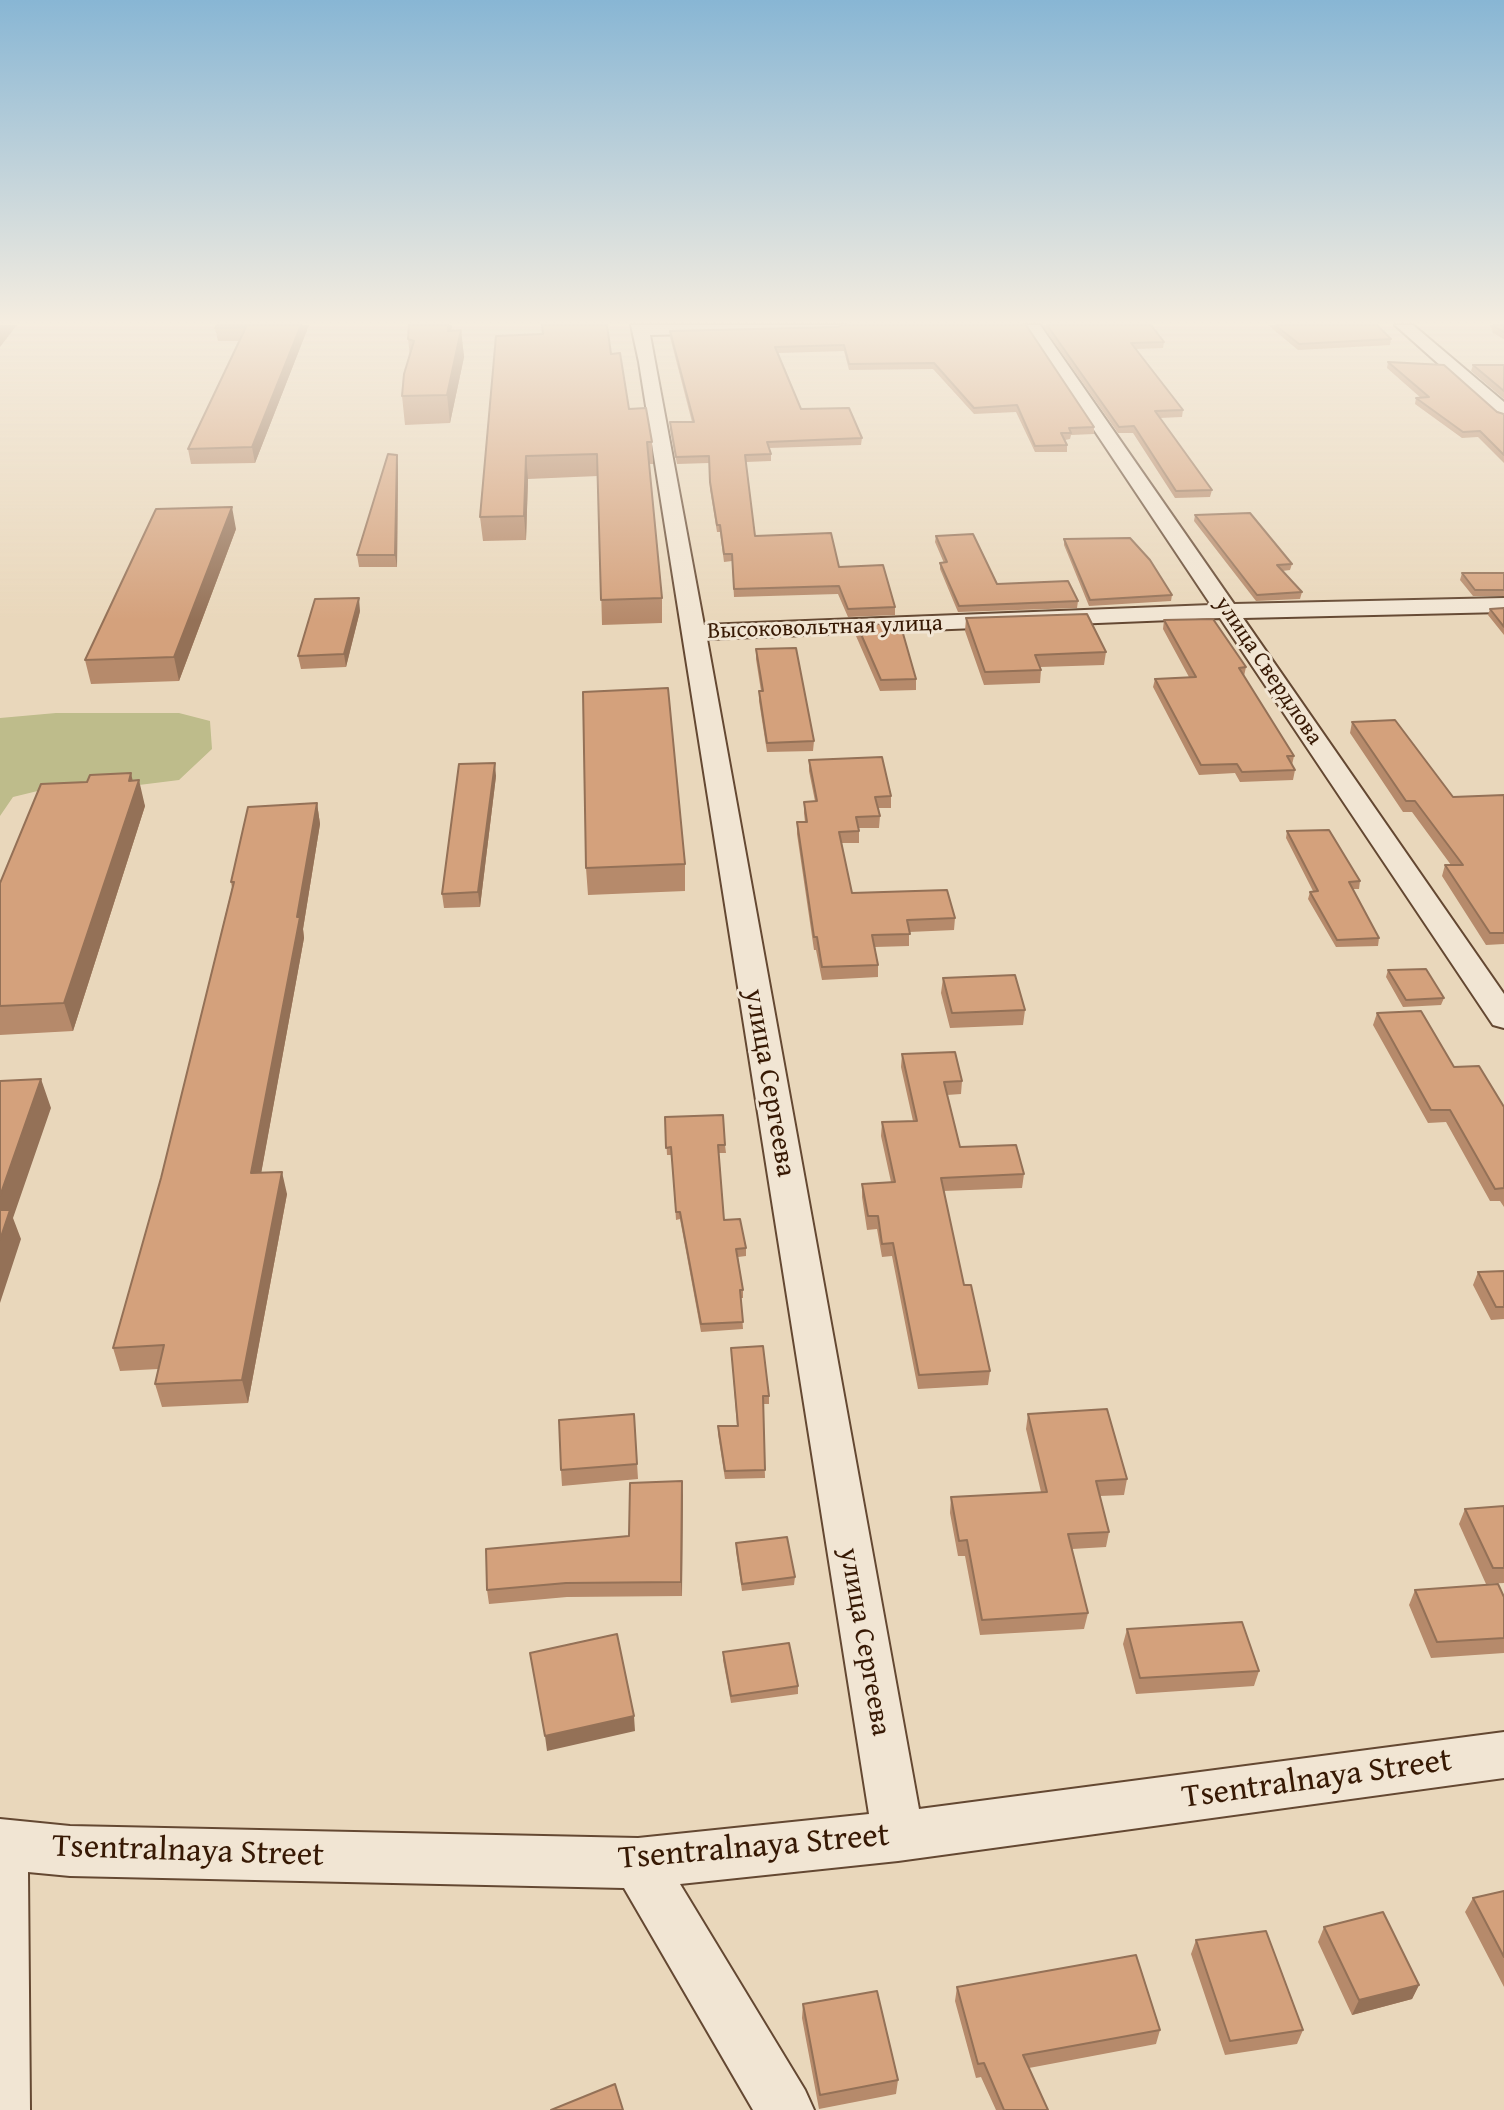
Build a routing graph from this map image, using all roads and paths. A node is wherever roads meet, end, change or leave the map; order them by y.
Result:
1 (658, 423) edge
2 (1099, 423) edge
3 (1504, 605) edge
4 (1227, 611) junction
5 (692, 634) junction
6 (1504, 1018) edge
7 (1504, 1755) edge
8 (898, 1836) junction
9 (1, 1844) edge
10 (638, 1863) junction
11 (1, 2110) edge
12 (785, 2110) edge

1 - 5 street, улица Сергеева
2 - 4 street, улица Свердлова
3 - 4 street, Высоковольтная улица
4 - 5 street, Высоковольтная улица
4 - 6 street, улица Свердлова
5 - 8 street, улица Сергеева
7 - 8 street, Tsentralnaya Street
8 - 10 street, Tsentralnaya Street
9 - 10 street, Tsentralnaya Street
9 - 11 street
10 - 12 street

